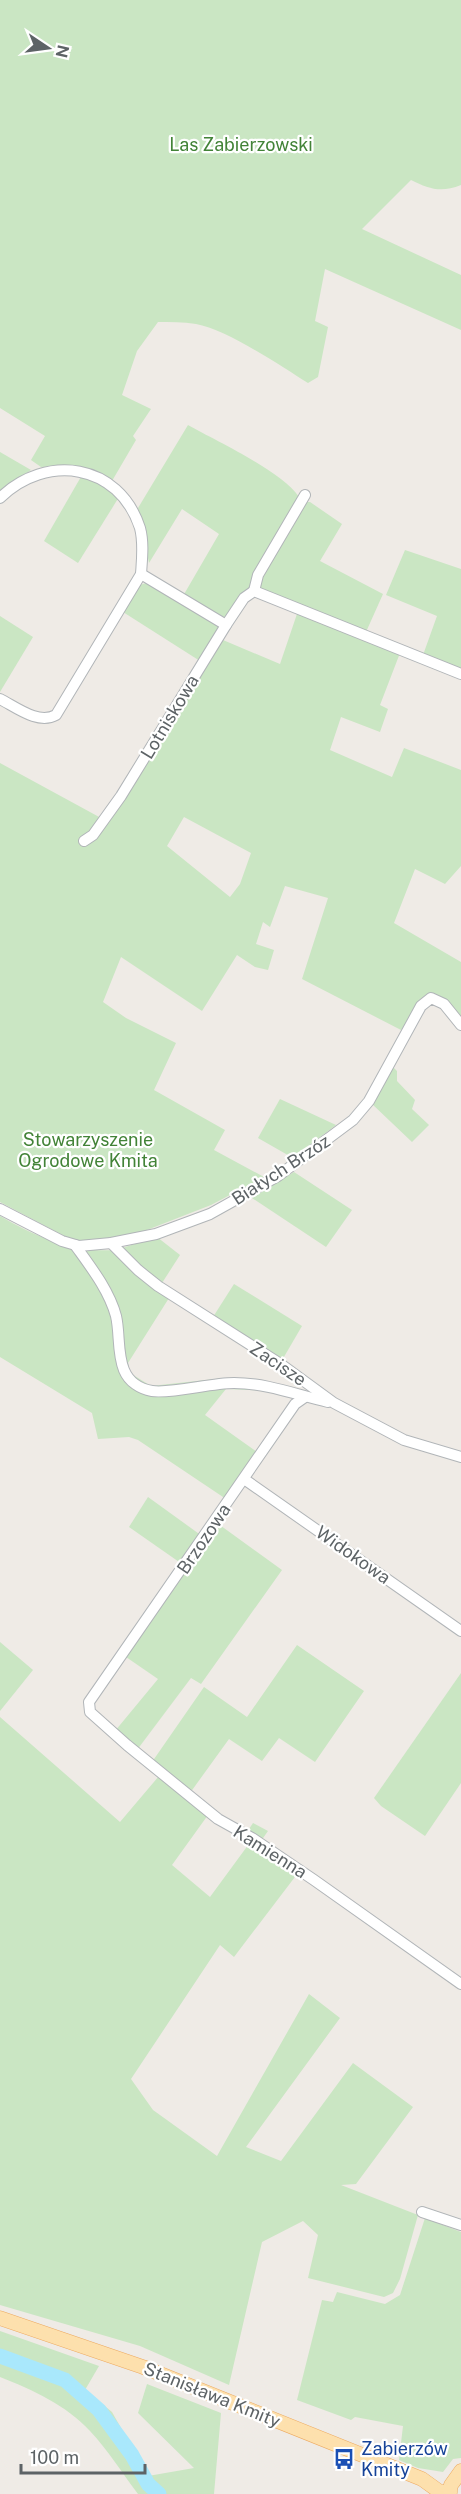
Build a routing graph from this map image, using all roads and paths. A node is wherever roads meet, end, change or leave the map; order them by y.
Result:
1 (305, 495) dead end
2 (0, 498) edge
3 (141, 574) junction
4 (254, 591) junction
5 (225, 625) junction
6 (461, 674) edge
7 (0, 699) edge
8 (84, 841) dead end
9 (461, 1025) edge
10 (0, 1209) edge
11 (111, 1244) junction
12 (75, 1245) junction
13 (305, 1397) junction
14 (334, 1403) junction
15 (461, 1457) edge
16 (244, 1479) junction
17 (461, 1631) edge
18 (89, 1708) joint
19 (461, 1984) edge
20 (422, 2212) dead end
21 (461, 2225) edge
22 (0, 2318) edge
23 (461, 2471) edge
24 (453, 2490) edge

1 - 4 street, Lotniskowa
2 - 3 street
3 - 5 street
3 - 7 street
4 - 5 street, Lotniskowa
4 - 6 street
5 - 8 street, Lotniskowa
9 - 11 street, Białych Brzóz
10 - 12 street, Białych Brzóz
11 - 12 street, Białych Brzóz
11 - 14 street, Zacisze
12 - 13 street
13 - 14 street
13 - 16 street, Brzozowa
14 - 15 street, Zacisze
16 - 17 street, Widokowa
16 - 18 street, Brzozowa
18 - 19 street, Kamienna
20 - 21 street
22 - 24 main road, Stanisława Kmity
23 - 24 main road

